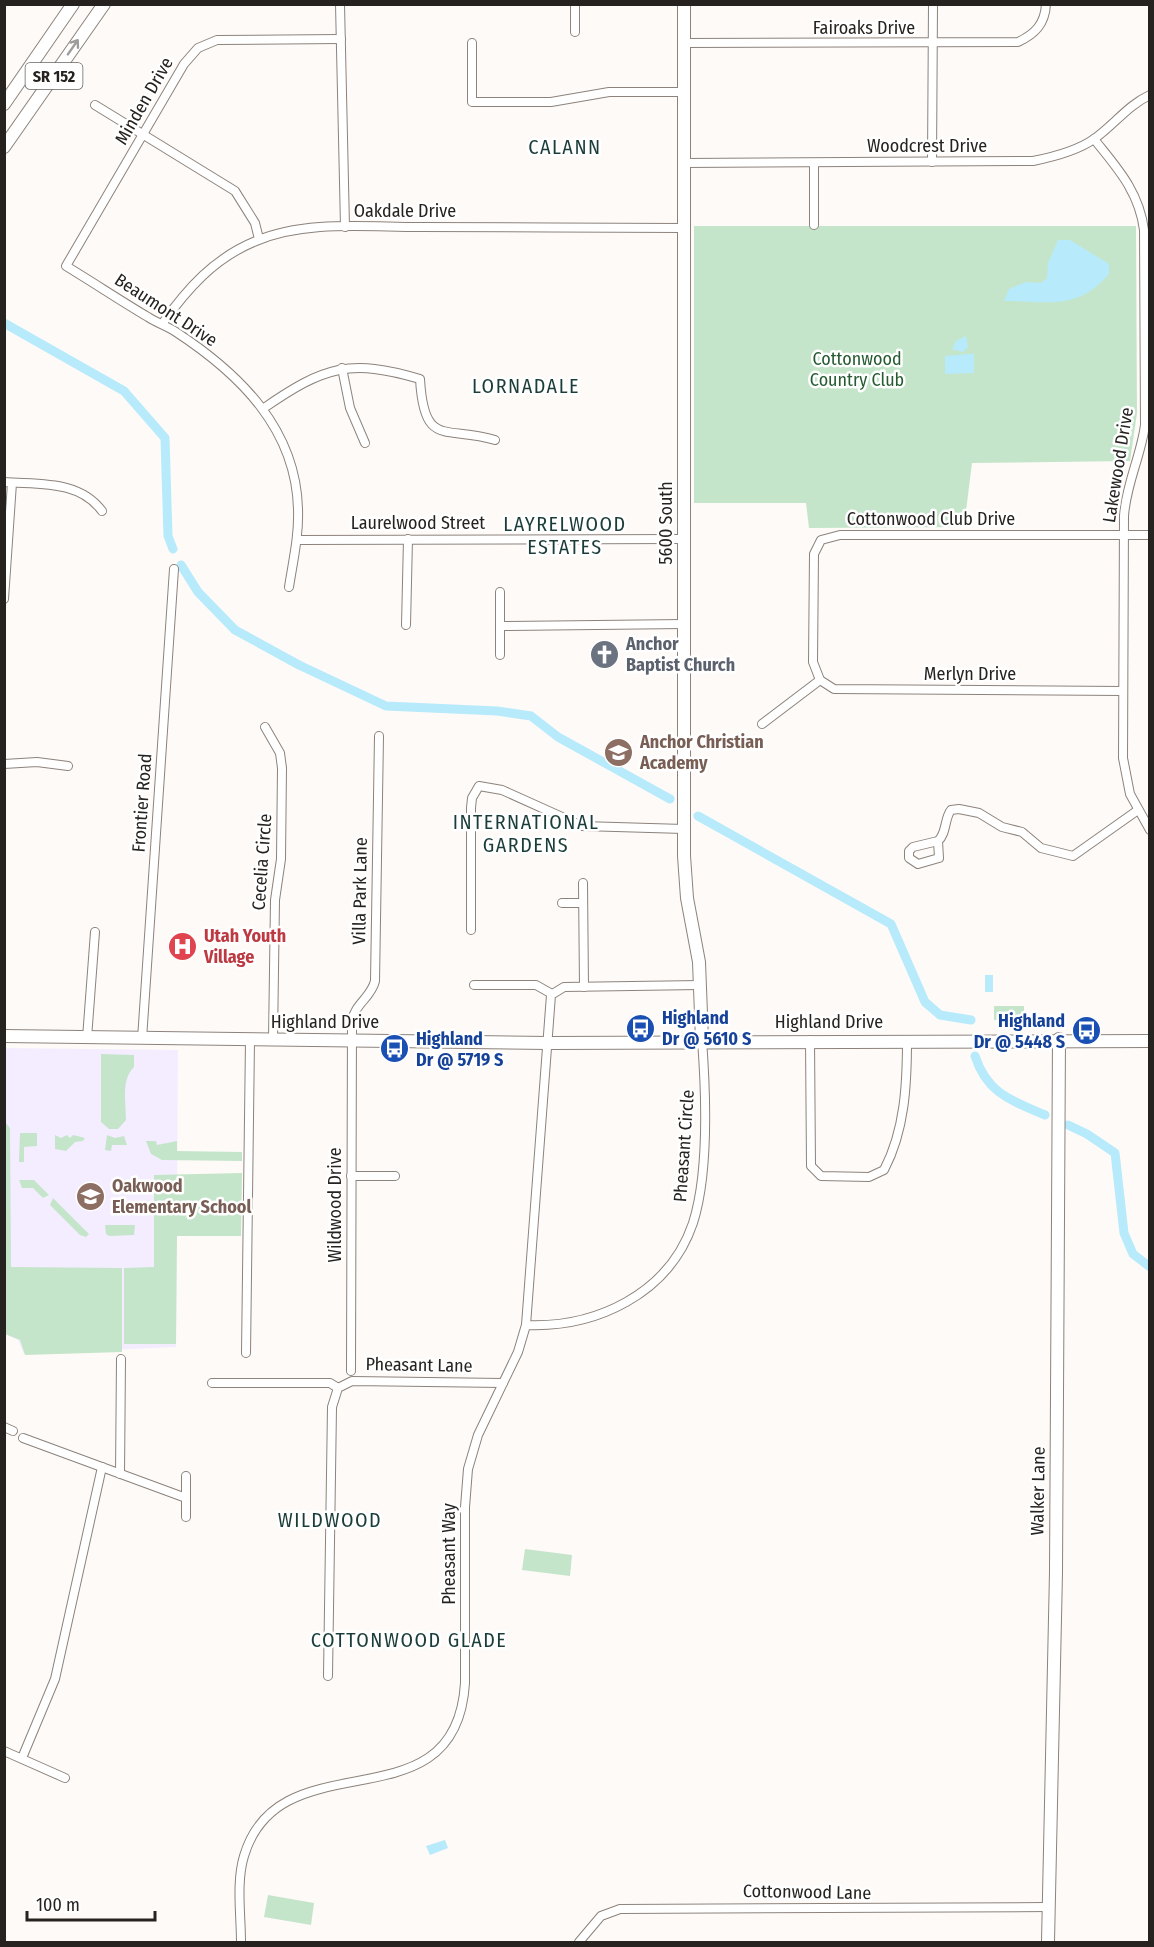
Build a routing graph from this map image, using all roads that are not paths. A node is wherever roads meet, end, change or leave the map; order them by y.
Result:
1 (73, 4) edge
2 (104, 4) edge
3 (340, 4) edge
4 (575, 4) edge
5 (684, 4) edge
6 (933, 4) edge
7 (1046, 4) edge
8 (575, 32) dead end
9 (341, 39) junction
10 (472, 43) dead end
11 (684, 43) junction
12 (933, 44) junction
13 (684, 92) junction
14 (1149, 95) edge
15 (4, 104) edge
16 (95, 105) dead end
17 (143, 134) junction
18 (1094, 139) junction
19 (4, 147) edge
20 (932, 162) junction
21 (684, 163) junction
22 (814, 164) junction
23 (814, 225) dead end
24 (345, 227) junction
25 (684, 228) junction
26 (259, 239) junction
27 (66, 266) joint
28 (162, 324) junction
29 (342, 368) junction
30 (264, 408) junction
31 (495, 440) dead end
32 (365, 443) dead end
33 (8, 483) edge
34 (102, 511) dead end
35 (1123, 535) junction
36 (1149, 535) edge
37 (408, 539) junction
38 (684, 539) junction
39 (297, 540) junction
40 (174, 569) dead end
41 (289, 587) dead end
42 (500, 592) dead end
43 (4, 599) edge
44 (684, 624) junction
45 (406, 625) dead end
46 (500, 626) junction
47 (500, 655) dead end
48 (820, 680) junction
49 (1123, 691) junction
50 (762, 724) dead end
51 (265, 727) dead end
52 (379, 736) dead end
53 (4, 764) edge
54 (68, 766) dead end
55 (1138, 810) junction
56 (684, 829) junction
57 (1149, 830) edge
58 (938, 841) dead end
59 (583, 883) dead end
60 (562, 903) dead end
61 (583, 903) junction
62 (471, 930) dead end
63 (95, 932) dead end
64 (474, 985) dead end
65 (700, 985) junction
66 (584, 987) junction
67 (552, 994) junction
68 (4, 1036) edge
69 (87, 1038) junction
70 (142, 1039) junction
71 (352, 1039) junction
72 (1059, 1039) junction
73 (250, 1040) junction
74 (273, 1040) junction
75 (702, 1040) junction
76 (907, 1040) junction
77 (810, 1041) junction
78 (1149, 1041) edge
79 (548, 1042) junction
80 (351, 1176) junction
81 (395, 1176) dead end
82 (525, 1325) junction
83 (246, 1353) dead end
84 (121, 1359) dead end
85 (351, 1371) dead end
86 (213, 1383) dead end
87 (502, 1383) junction
88 (338, 1388) junction
89 (4, 1427) edge
90 (14, 1431) dead end
91 (23, 1438) dead end
92 (102, 1467) junction
93 (120, 1474) junction
94 (186, 1476) dead end
95 (186, 1498) junction
96 (186, 1517) dead end
97 (328, 1676) dead end
98 (4, 1751) edge
99 (22, 1758) junction
100 (65, 1778) dead end
101 (1048, 1907) junction
102 (241, 1942) edge
103 (579, 1942) edge
104 (1048, 1942) edge

1 - 15 main road, SR 152
19 -> 2 main road, SR 152
3 - 9 street
4 - 8 street
5 - 11 main road, 5600 South
6 - 12 street
7 - 12 street, Fairoaks Drive
9 - 17 street, Minden Drive
9 - 24 street
10 - 13 street
11 - 12 street, Fairoaks Drive
11 - 13 main road, 5600 South
12 - 20 street
13 - 21 main road, 5600 South
14 - 18 street, Woodcrest Drive
16 - 17 street
17 - 26 street
17 - 27 street, Minden Drive
18 - 20 street, Woodcrest Drive
18 - 35 street, Lakewood Drive
20 - 22 street, Woodcrest Drive
21 - 22 street, Woodcrest Drive
21 - 25 main road, 5600 South
22 - 23 street
24 - 25 street, Oakdale Drive
24 - 26 street, Oakdale Drive
25 - 38 main road, 5600 South
26 - 28 street, Oakdale Drive
27 - 28 street, Beaumont Drive
28 - 30 street, Beaumont Drive
29 - 30 street
29 - 31 street
29 - 32 street
30 - 39 street, Beaumont Drive
33 - 34 street
33 - 43 street
35 - 36 street, Cottonwood Club Drive
35 - 48 street, Cottonwood Club Drive
35 - 49 street, Lakewood Drive
37 - 38 street, Laurelwood Street
37 - 39 street, Laurelwood Street
37 - 45 street
38 - 44 main road, 5600 South
39 - 41 street, Beaumont Drive
40 - 70 street, Frontier Road
42 - 46 street
44 - 46 street
44 - 56 main road, 5600 South
46 - 47 street
48 - 49 street, Merlyn Drive
48 - 50 street
49 - 55 street, Lakewood Drive
51 - 74 street, Cecelia Circle
52 - 71 street, Villa Park Lane
53 - 54 street
55 - 57 street, Lakewood Drive
55 - 58 street
56 - 62 street
56 - 65 main road, 5600 South
59 - 61 street
60 - 61 street
61 - 66 street
63 - 69 street
64 - 67 street
65 - 66 street
65 - 75 main road, 5600 South
66 - 67 street
67 - 79 street, Pheasant Way
68 - 69 main road, Highland Drive
69 - 70 main road, Highland Drive
70 - 73 main road, Highland Drive
71 - 74 main road, Highland Drive
71 - 79 main road, Highland Drive
71 - 80 street, Wildwood Drive
72 - 76 main road, Highland Drive
72 - 78 main road, Highland Drive
72 - 101 main road, Walker Lane
73 - 74 main road, Highland Drive
73 - 83 street
75 - 77 main road, Highland Drive
75 - 79 main road, Highland Drive
75 - 82 street, Pheasant Circle
76 - 77 main road, Highland Drive
76 - 77 street
79 - 82 street, Pheasant Way
80 - 81 street
80 - 85 street, Wildwood Drive
82 - 87 street, Pheasant Way
84 - 93 street
86 - 88 street
87 - 88 street, Pheasant Lane
87 - 102 street, Pheasant Way
88 - 97 street
89 - 90 street
91 - 92 street
92 - 93 street
92 - 99 street
93 - 95 street
94 - 95 street
95 - 96 street
98 - 99 street
99 - 100 street
101 - 103 street, Cottonwood Lane
101 - 104 main road, Walker Lane

